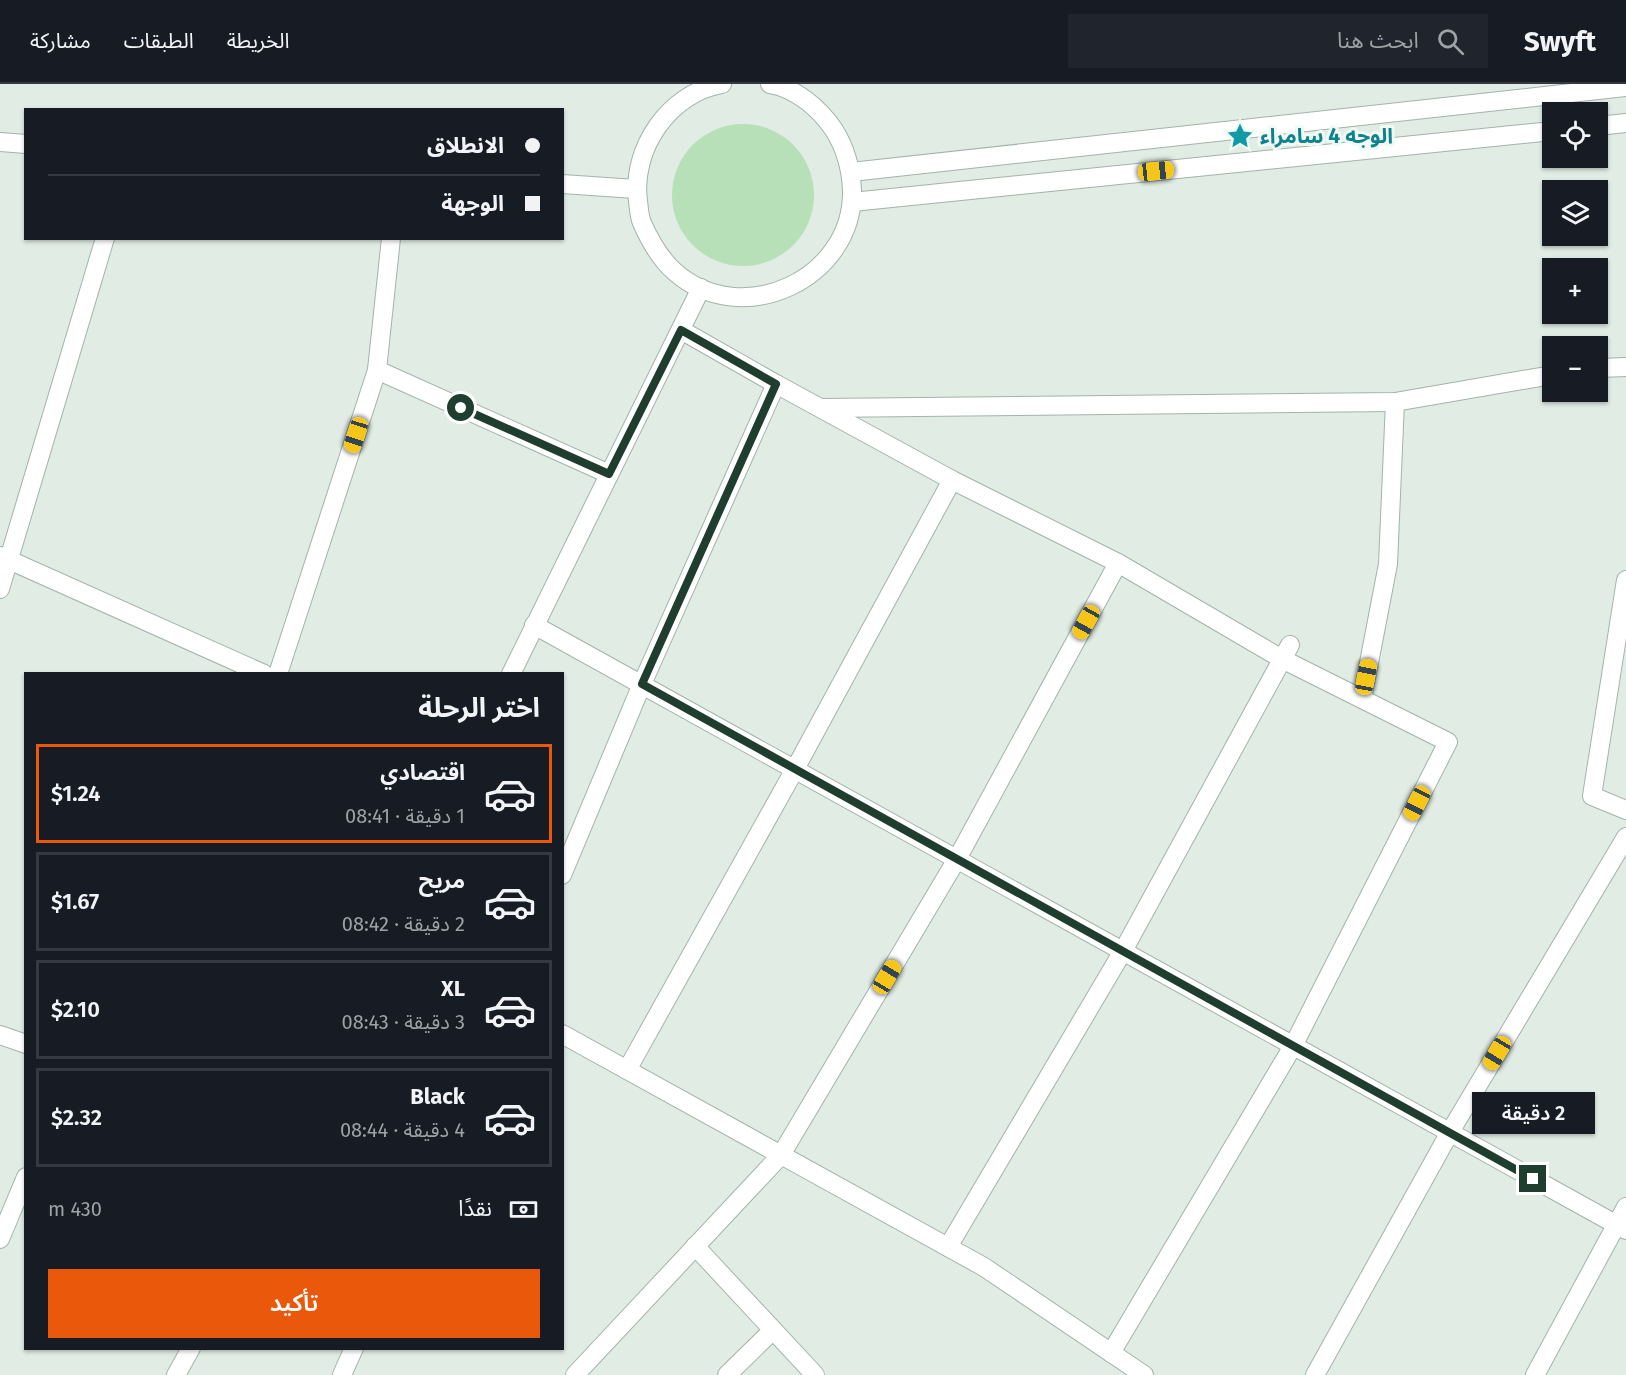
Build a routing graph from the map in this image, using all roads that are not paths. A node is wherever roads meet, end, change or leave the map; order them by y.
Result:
1 (722, 84) edge
2 (770, 84) edge
3 (1626, 87) edge
4 (1626, 123) edge
5 (1608, 125) edge
6 (1542, 132) edge
7 (0, 142) edge
8 (24, 144) edge
9 (851, 172) junction
10 (564, 184) edge
11 (636, 189) junction
12 (852, 202) junction
13 (104, 240) edge
14 (392, 240) edge
15 (701, 288) junction
16 (681, 330) junction
17 (1626, 367) edge
18 (1608, 368) edge
19 (377, 370) junction
20 (1542, 377) edge
21 (776, 384) junction
22 (1395, 402) junction
23 (821, 408) junction
24 (609, 474) junction
25 (952, 480) junction
26 (5, 558) edge
27 (1118, 563) junction
28 (1626, 580) edge
29 (0, 589) edge
30 (534, 625) junction
31 (1286, 652) junction
32 (260, 672) edge
33 (279, 672) edge
34 (512, 672) edge
35 (642, 684) junction
36 (1362, 699) junction
37 (795, 770) junction
38 (1626, 810) edge
39 (1626, 837) edge
40 (957, 859) junction
41 (564, 870) edge
42 (1123, 951) junction
43 (0, 1035) edge
44 (564, 1035) edge
45 (24, 1043) edge
46 (1293, 1046) junction
47 (627, 1070) junction
48 (1450, 1132) junction
49 (781, 1155) junction
50 (24, 1182) edge
51 (1626, 1207) edge
52 (1621, 1228) edge
53 (0, 1239) edge
54 (695, 1246) junction
55 (948, 1247) junction
56 (773, 1330) junction
57 (190, 1350) edge
58 (353, 1350) edge
59 (1111, 1353) junction
60 (176, 1375) edge
61 (342, 1375) edge
62 (575, 1375) edge
63 (727, 1375) edge
64 (815, 1375) edge
65 (1144, 1375) edge
66 (1315, 1375) edge
67 (1535, 1375) edge

1 - 11 street
2 - 9 street
3 - 9 street
4 - 5 street
6 - 12 street
7 - 8 street
9 - 12 street
10 - 11 street
11 - 15 street
12 - 15 street
13 - 26 street
14 - 19 street
15 - 16 street
16 - 21 street
16 - 24 street
17 - 18 street
19 - 24 street
19 - 33 street
20 - 22 street
21 - 23 street
21 - 35 street
22 - 23 street
22 - 36 street
23 - 25 street
24 - 30 street
25 - 27 street
25 - 37 street
26 - 29 street
26 - 32 street
27 - 31 street
27 - 40 street
28 - 38 street
30 - 34 street
30 - 35 street
31 - 36 street
31 - 42 street
35 - 37 street
35 - 41 street
36 - 46 street
37 - 40 street
37 - 47 street
39 - 48 street
40 - 42 street
40 - 49 street
42 - 46 street
42 - 55 street
43 - 45 street
44 - 47 street
46 - 48 street
46 - 59 street
47 - 49 street
48 - 52 street
48 - 66 street
49 - 54 street
49 - 55 street
50 - 53 street
51 - 52 street
52 - 67 street
54 - 56 street
54 - 62 street
55 - 59 street
56 - 63 street
56 - 64 street
57 - 60 street
58 - 61 street
59 - 65 street

